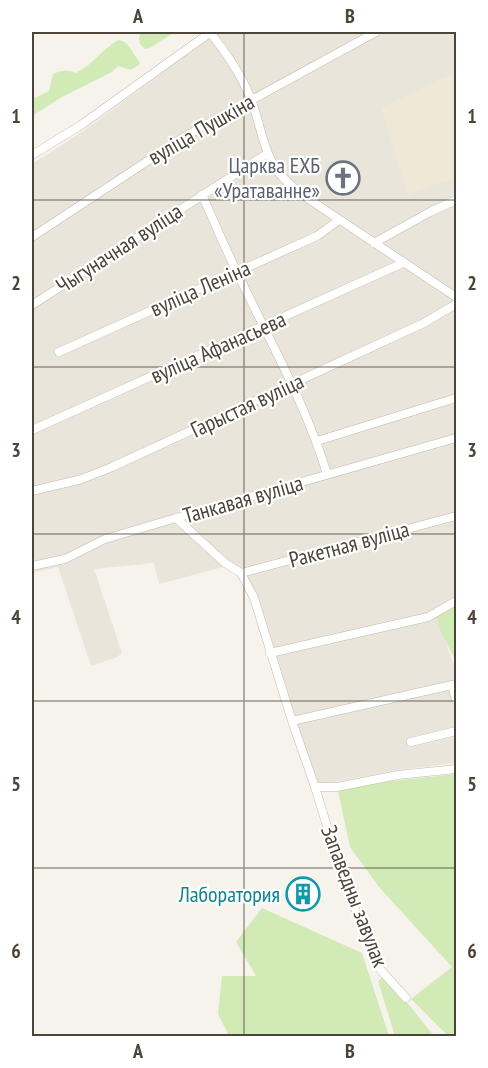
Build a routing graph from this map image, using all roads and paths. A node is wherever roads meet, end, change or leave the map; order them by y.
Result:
1 (210, 32) edge
2 (376, 32) edge
3 (252, 100) junction
4 (268, 153) junction
5 (32, 155) edge
6 (202, 195) junction
7 (456, 200) edge
8 (339, 220) junction
9 (32, 237) edge
10 (374, 243) junction
11 (403, 263) junction
12 (237, 273) junction
13 (456, 297) edge
14 (456, 304) edge
15 (32, 305) edge
16 (264, 326) junction
17 (59, 352) dead end
18 (291, 384) junction
19 (456, 398) edge
20 (32, 430) edge
21 (456, 438) edge
22 (316, 441) junction
23 (327, 474) junction
24 (32, 491) edge
25 (456, 516) edge
26 (176, 518) junction
27 (32, 566) edge
28 (241, 573) junction
29 (456, 601) edge
30 (270, 653) junction
31 (456, 700) edge
32 (292, 721) junction
33 (456, 731) edge
34 (411, 742) dead end
35 (456, 768) edge
36 (315, 787) junction
37 (406, 998) dead end

1 - 3 street
1 - 5 street
2 - 3 street, вуліца Пушкіна
3 - 4 street
3 - 9 street, вуліца Пушкіна
4 - 6 street, Чыгуначная вуліца
4 - 8 street
6 - 12 street
6 - 15 street, Чыгуначная вуліца
7 - 10 street
8 - 10 street
8 - 12 street, вуліца Леніна
10 - 11 street
11 - 13 street
11 - 16 street, вуліца Афанасьева
12 - 16 street
12 - 17 street, вуліца Леніна
14 - 18 street, Гарыстая вуліца
16 - 18 street
16 - 20 street, вуліца Афанасьева
18 - 22 street
18 - 24 street, Гарыстая вуліца
19 - 22 street
21 - 23 street, Танкавая вуліца
22 - 23 street
23 - 26 street, Танкавая вуліца
25 - 28 street, Ракетная вуліца
26 - 27 street, Танкавая вуліца
26 - 28 street
28 - 30 street, Запаведны завулак
29 - 30 street
30 - 32 street, Запаведны завулак
31 - 32 street
32 - 36 street, Запаведны завулак
33 - 34 street
35 - 36 street
36 - 37 street, Запаведны завулак

